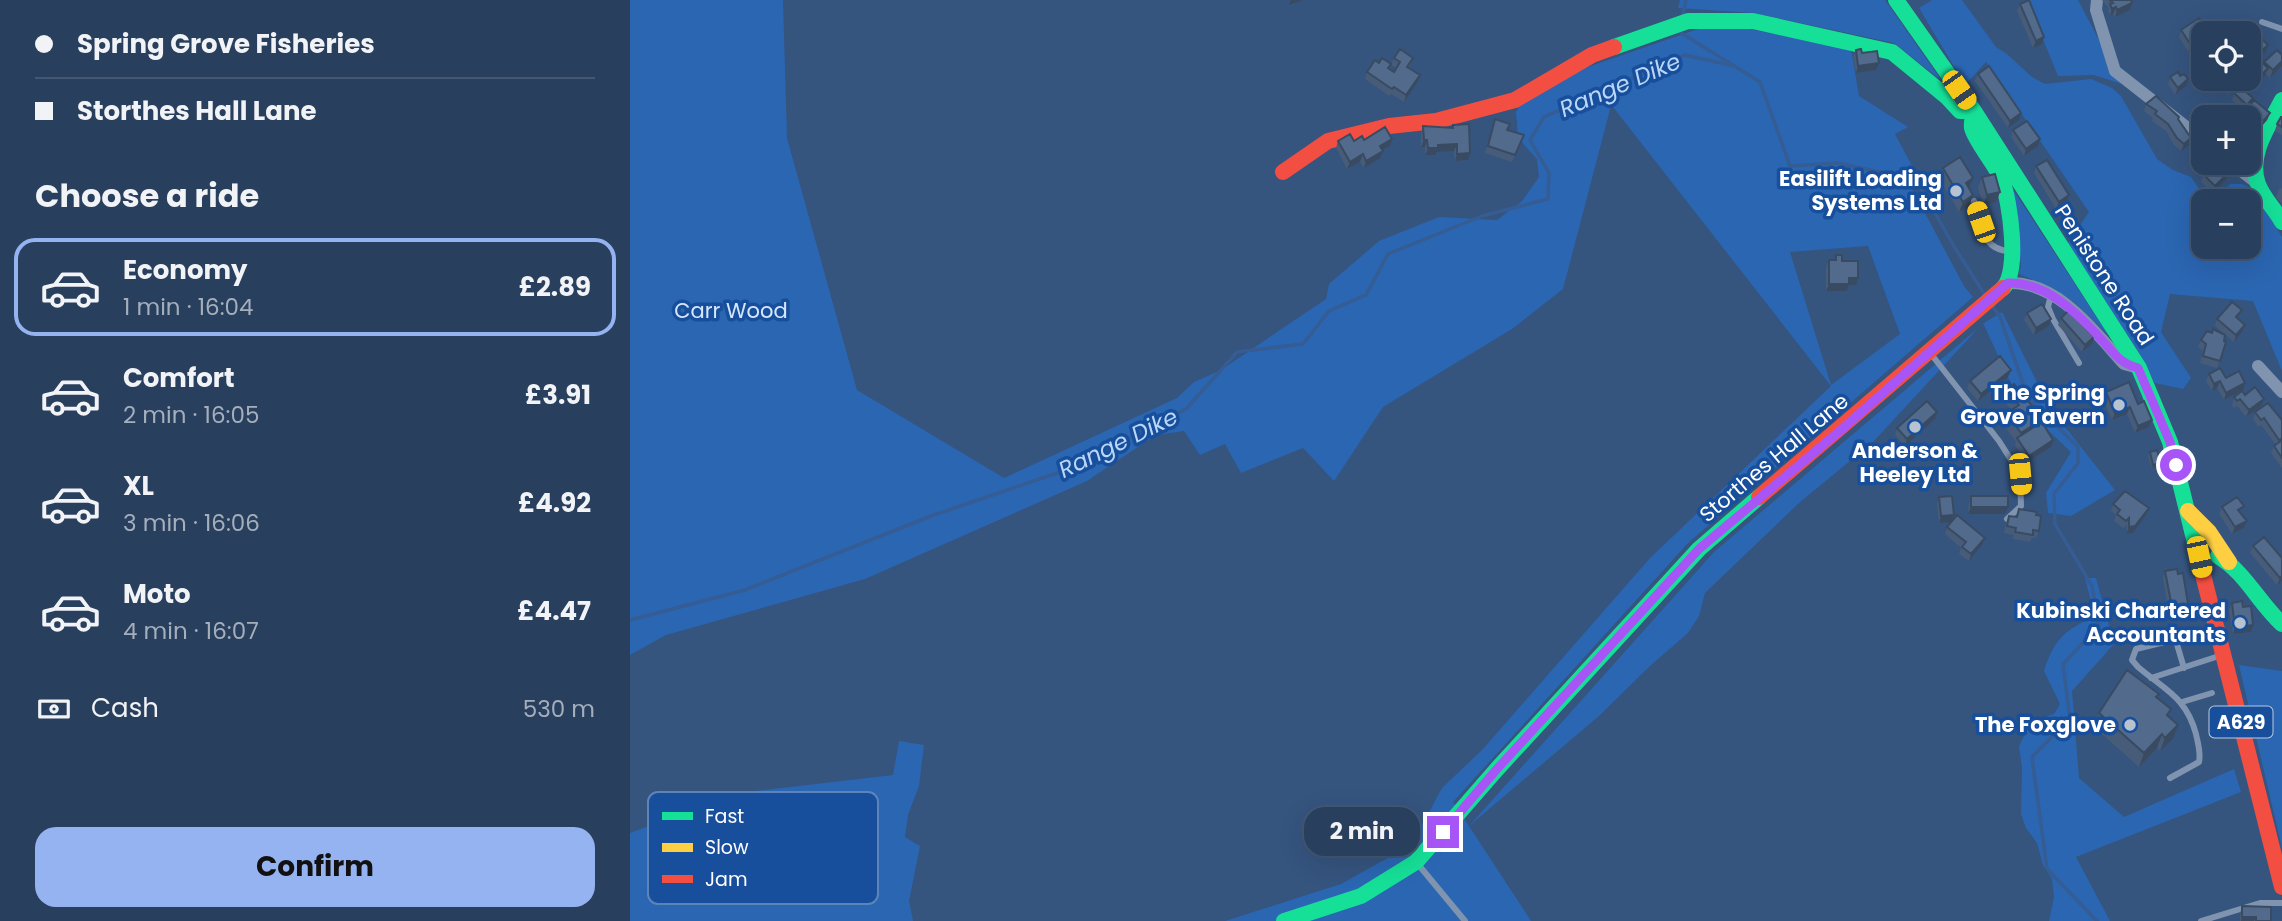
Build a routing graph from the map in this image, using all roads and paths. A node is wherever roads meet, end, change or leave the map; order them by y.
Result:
1 (1896, 0) edge
2 (2098, 0) edge
3 (2262, 22) dead end
4 (2282, 29) edge
5 (2282, 100) edge
6 (1974, 111) junction
7 (2191, 131) edge
8 (1283, 172) dead end
9 (2246, 175) edge
10 (2259, 185) junction
11 (1974, 201) edge
12 (2282, 222) edge
13 (2012, 251) junction
14 (2004, 286) junction
15 (2051, 295) junction
16 (1930, 352) junction
17 (2079, 363) dead end
18 (2258, 366) dead end
19 (2138, 368) junction
20 (2282, 392) edge
21 (2188, 511) junction
22 (2007, 519) edge
23 (2199, 557) junction
24 (2229, 562) junction
25 (2282, 624) edge
26 (2224, 654) junction
27 (2185, 668) junction
28 (2151, 678) junction
29 (2212, 693) dead end
30 (2182, 702) junction
31 (2170, 778) dead end
32 (1416, 862) junction
33 (2282, 887) edge
34 (2282, 903) edge
35 (1284, 921) edge
36 (1465, 921) edge
37 (2201, 921) edge

1 - 6 main road, Penistone Road / A629
2 - 7 street
3 - 4 lane
5 - 10 main road
6 - 8 main road
6 - 13 main road
6 - 19 main road, Penistone Road / A629
9 - 10 street
10 - 12 main road
11 - 13 lane
13 - 14 main road
14 - 15 street
14 - 16 main road, Storthes Hall Lane
15 - 17 lane
15 - 19 street
16 - 22 lane
16 - 32 main road, Storthes Hall Lane
18 - 20 street
19 - 21 main road, Penistone Road / A629
21 - 23 main road, Penistone Road / A629
21 - 24 main road
23 - 24 main road
23 - 26 main road, Penistone Road / A629
24 - 25 main road
26 - 27 lane
26 - 33 main road, Penistone Road / A629
27 - 28 lane
27 - 28 lane
28 - 30 lane
29 - 30 lane
30 - 31 lane
32 - 35 main road, Storthes Hall Lane
32 - 36 lane
34 - 37 lane

